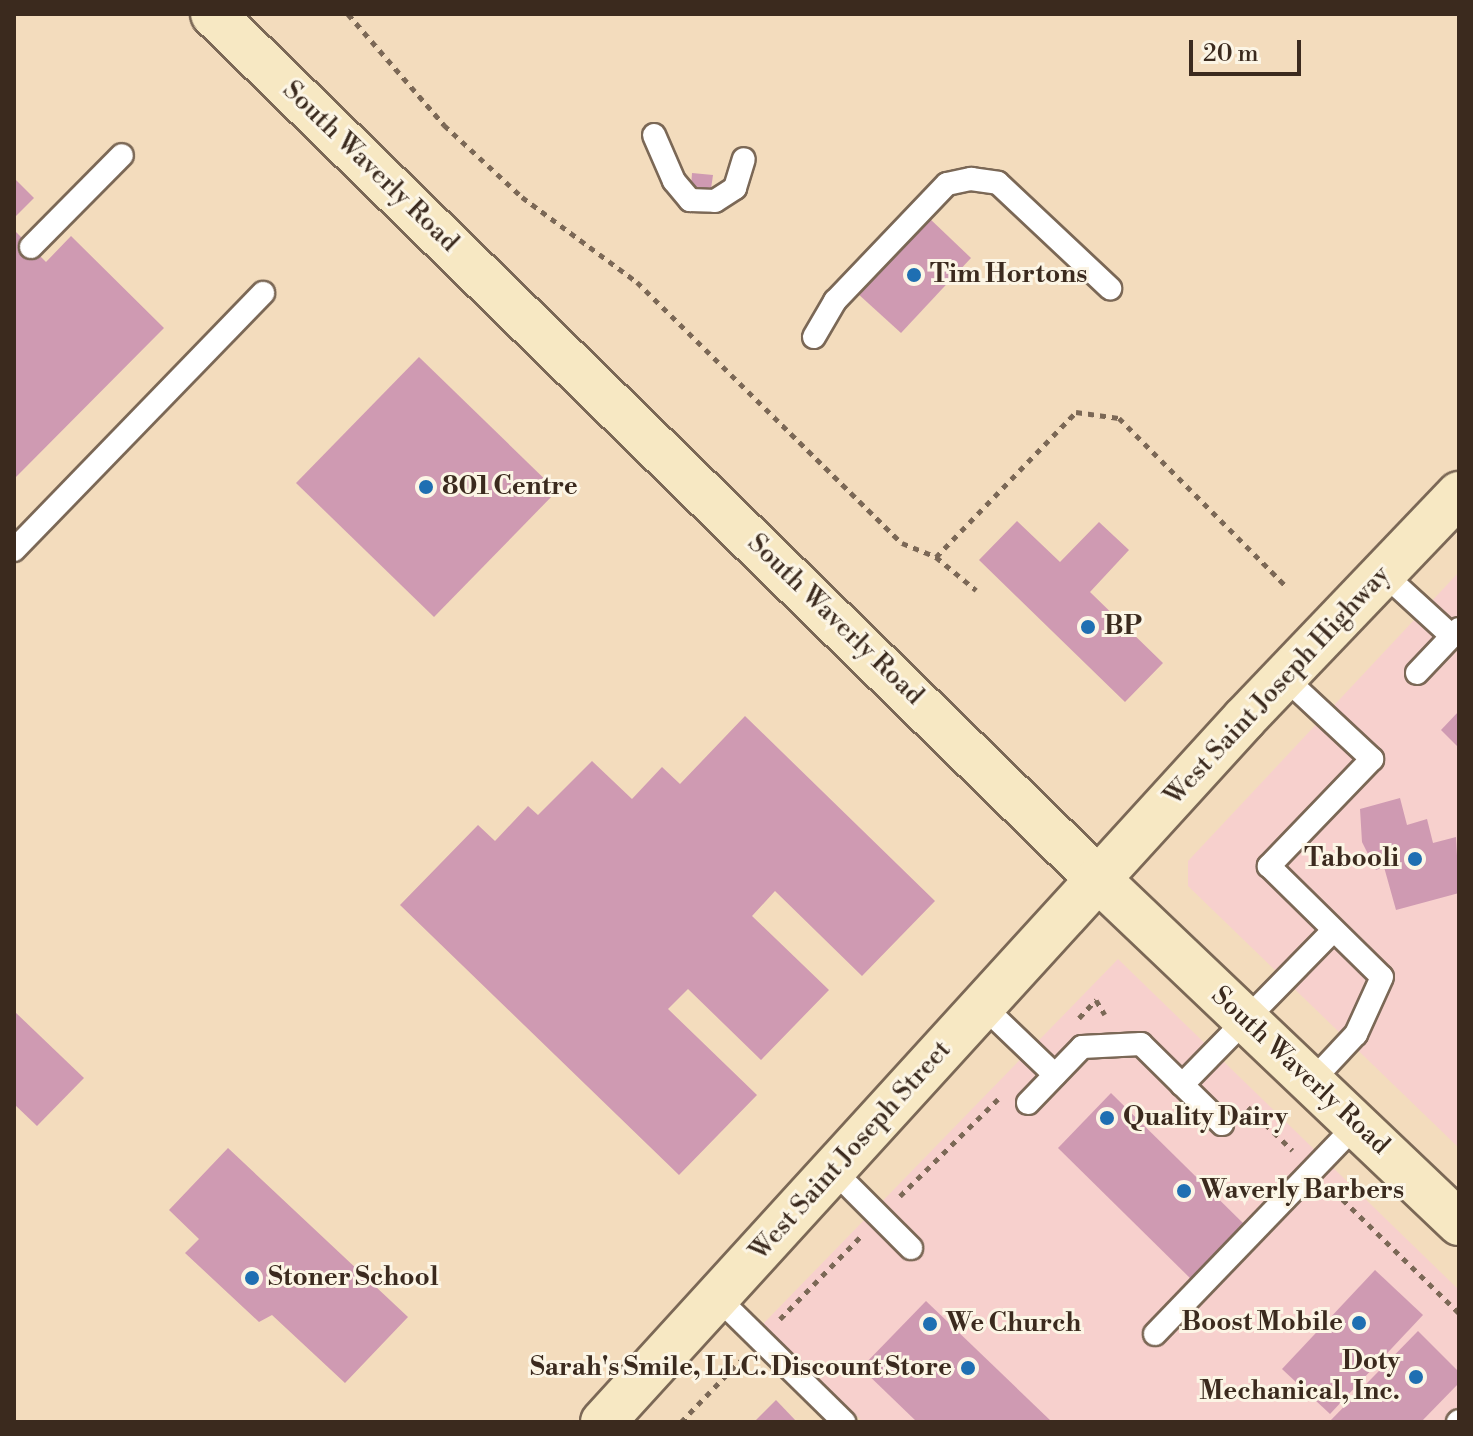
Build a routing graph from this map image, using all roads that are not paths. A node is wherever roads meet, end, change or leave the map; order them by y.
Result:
1 (213, 14) edge
2 (654, 135) dead end
3 (122, 155) dead end
4 (744, 159) dead end
5 (31, 247) dead end
6 (1110, 288) dead end
7 (263, 293) dead end
8 (814, 337) dead end
9 (1459, 494) edge
10 (14, 550) edge
11 (1384, 574) junction
12 (1455, 633) edge
13 (1417, 673) dead end
14 (1283, 676) junction
15 (1098, 879) junction
16 (1333, 931) junction
17 (982, 1005) junction
18 (1246, 1021) junction
19 (1055, 1075) junction
20 (1312, 1081) junction
21 (1182, 1085) junction
22 (1028, 1103) dead end
23 (1222, 1124) dead end
24 (1357, 1124) junction
25 (834, 1171) junction
26 (1459, 1223) edge
27 (911, 1248) dead end
28 (718, 1298) junction
29 (1155, 1334) dead end
30 (603, 1422) edge
31 (844, 1422) edge

1 - 15 main road, South Waverly Road
2 - 4 lane
3 - 5 lane
6 - 8 lane
7 - 10 lane
9 - 11 main road, West Saint Joseph Highway
11 - 12 lane
11 - 14 main road, West Saint Joseph Highway
12 - 13 lane
14 - 15 main road, West Saint Joseph Highway
14 - 16 lane
15 - 17 main road, West Saint Joseph Street
15 - 18 main road, South Waverly Road
16 - 18 lane
16 - 20 lane
17 - 19 lane
17 - 25 main road, West Saint Joseph Street
18 - 20 main road, South Waverly Road
18 - 21 lane
19 - 21 lane
19 - 22 lane
20 - 24 main road, South Waverly Road
21 - 23 lane
24 - 26 main road, South Waverly Road
24 - 29 lane
25 - 27 lane
25 - 28 main road, West Saint Joseph Street
28 - 30 main road, West Saint Joseph Street
28 - 31 lane

